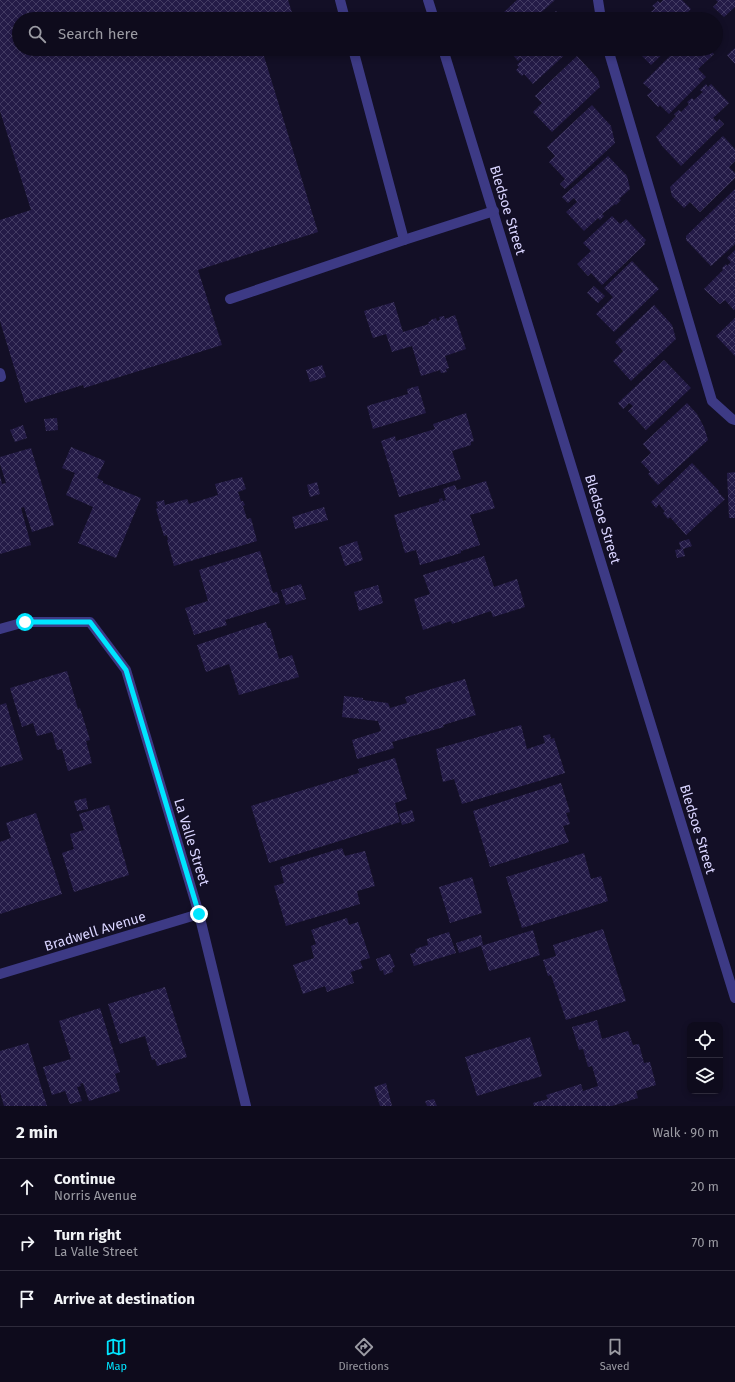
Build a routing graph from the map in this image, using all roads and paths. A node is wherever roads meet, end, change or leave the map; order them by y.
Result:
1 (340, 0) edge
2 (428, 0) edge
3 (598, 0) edge
4 (343, 12) edge
5 (432, 12) edge
6 (600, 12) edge
7 (355, 56) edge
8 (445, 56) edge
9 (610, 56) edge
10 (494, 211) junction
11 (404, 240) junction
12 (230, 299) dead end
13 (735, 420) edge
14 (0, 629) edge
15 (199, 914) junction
16 (0, 974) edge
17 (735, 998) edge
18 (246, 1106) edge

1 - 4 street
2 - 5 street
3 - 6 street
7 - 11 street
8 - 10 street, Bledsoe Street
9 - 13 street
10 - 11 street
10 - 17 street, Bledsoe Street
11 - 12 street
14 - 15 street, La Valle Street
15 - 16 street, Bradwell Avenue
15 - 18 street, La Valle Street

